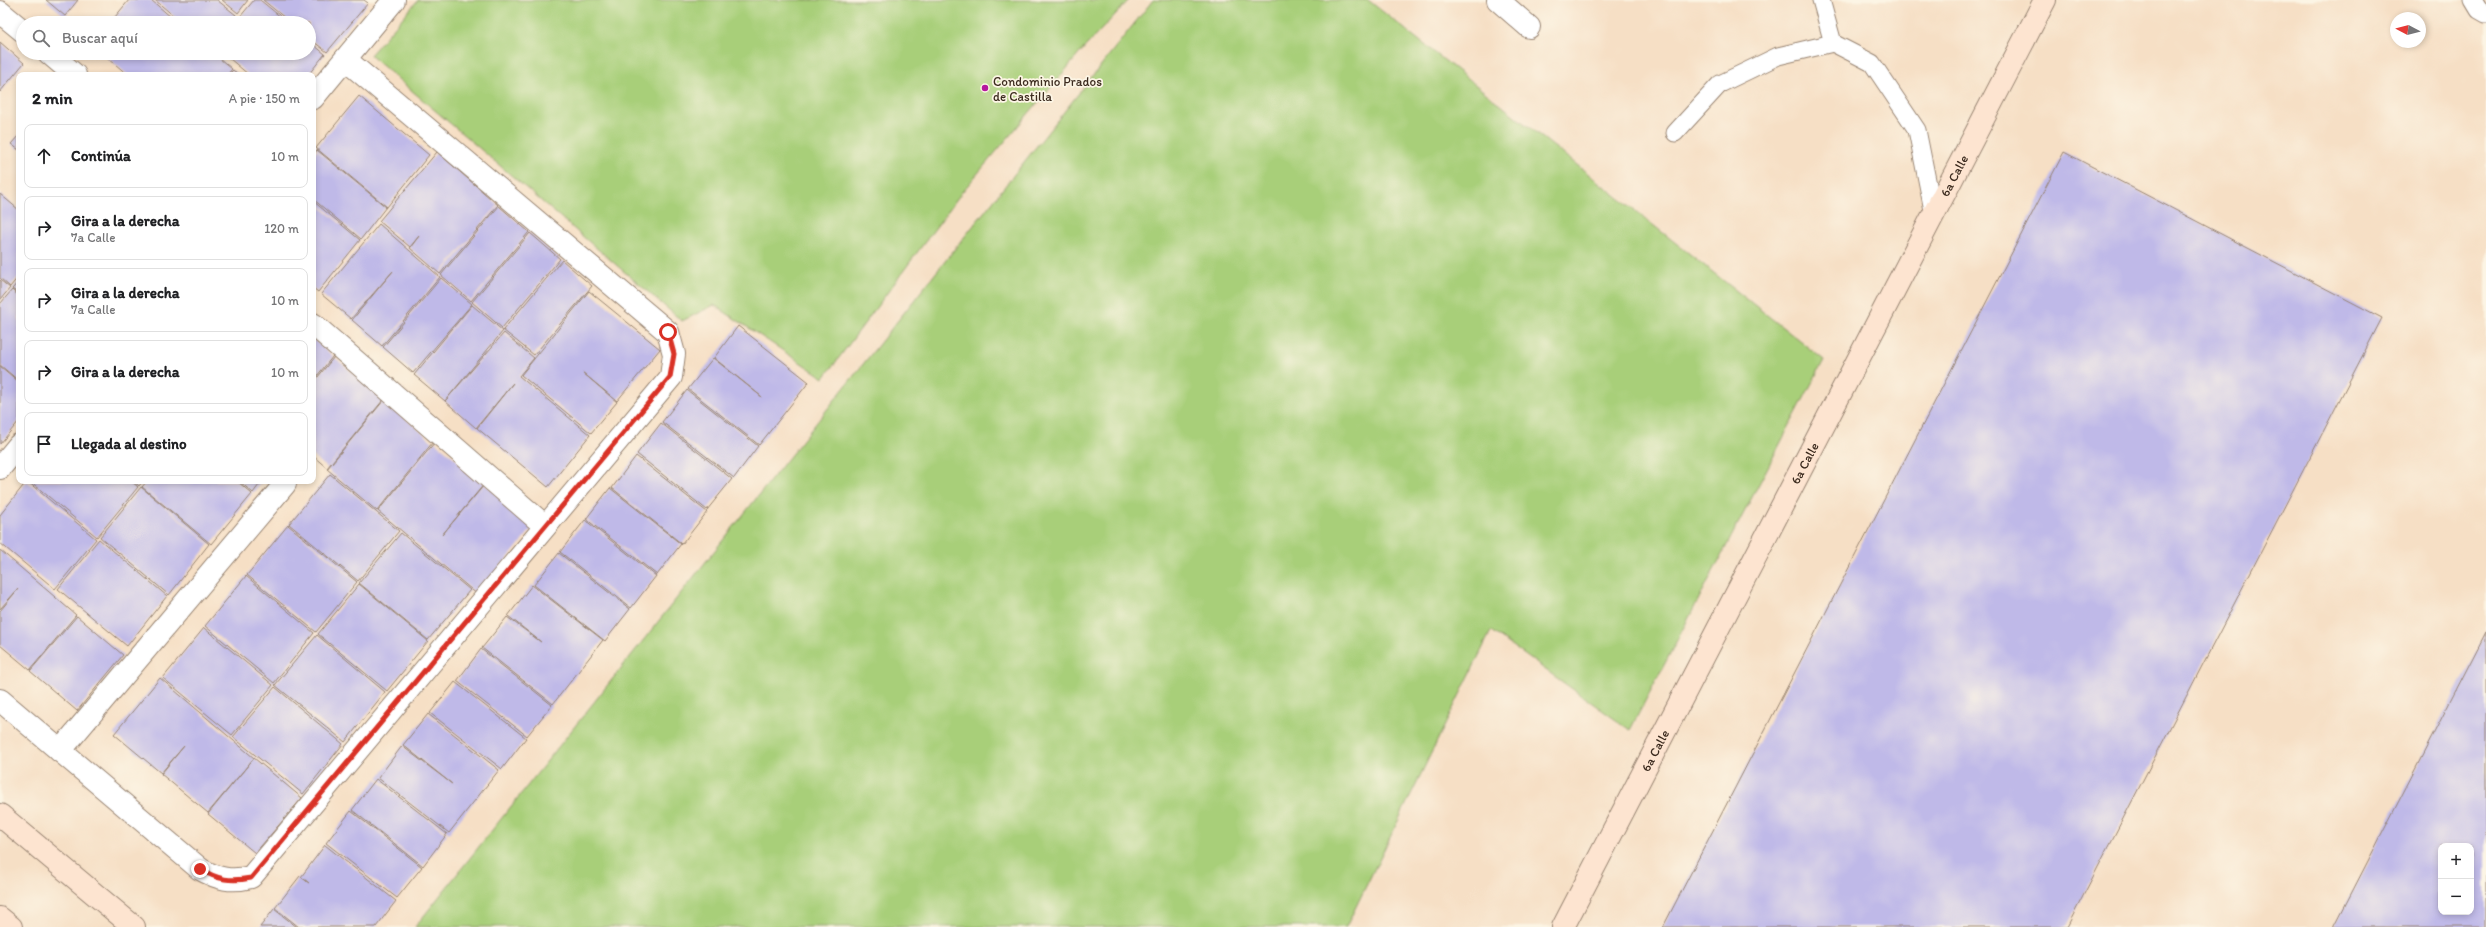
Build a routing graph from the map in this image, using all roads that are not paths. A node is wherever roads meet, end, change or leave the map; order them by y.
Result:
1 (394, 0) edge
2 (1498, 0) edge
3 (1821, 0) edge
4 (2045, 0) edge
5 (2473, 0) edge
6 (0, 12) edge
7 (2486, 14) edge
8 (16, 25) edge
9 (1529, 27) dead end
10 (1832, 43) junction
11 (57, 60) edge
12 (346, 60) junction
13 (71, 72) edge
14 (316, 95) edge
15 (1675, 133) dead end
16 (1934, 215) junction
17 (316, 327) edge
18 (16, 449) edge
19 (0, 468) edge
20 (284, 484) dead end
21 (545, 526) junction
22 (0, 700) edge
23 (60, 751) junction
24 (0, 816) edge
25 (0, 918) edge
26 (11, 927) edge
27 (134, 927) edge
28 (1563, 927) edge

1 - 12 street
2 - 9 street
3 - 10 lane
4 - 16 main road, 6a Calle
5 - 7 lane
6 - 8 street
10 - 15 lane
10 - 16 lane
11 - 13 street
12 - 14 street
12 - 21 street
16 - 28 main road, 6a Calle
17 - 21 street
18 - 19 street
20 - 23 street
21 - 23 street
22 - 23 street
24 - 27 main road
25 - 26 main road

